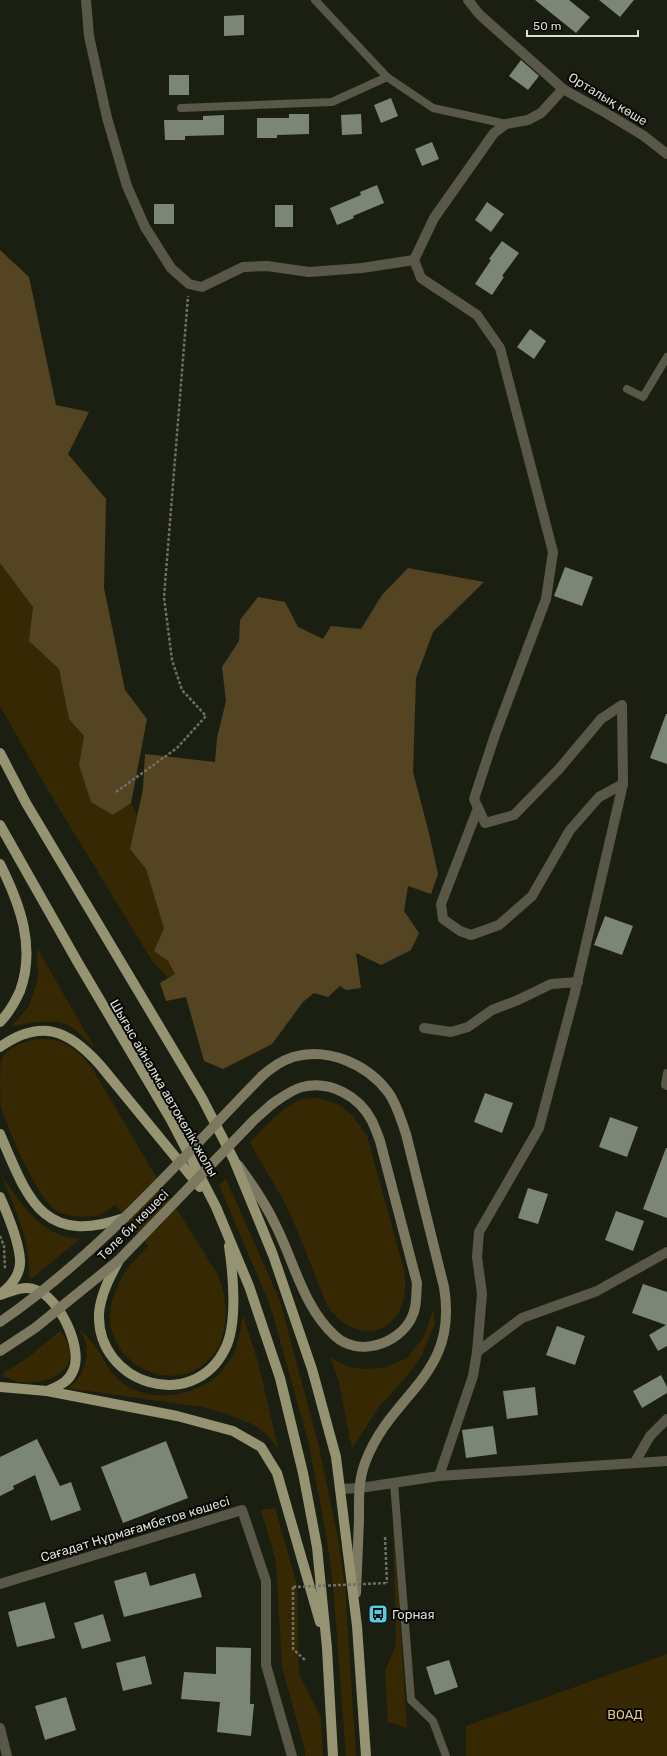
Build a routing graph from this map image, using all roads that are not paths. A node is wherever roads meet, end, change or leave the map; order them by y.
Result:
1 (86, 0) edge
2 (315, 0) edge
3 (468, 0) edge
4 (387, 77) junction
5 (563, 89) junction
6 (182, 108) dead end
7 (506, 124) junction
8 (667, 154) edge
9 (414, 260) junction
10 (667, 357) edge
11 (627, 389) dead end
12 (0, 753) edge
13 (622, 784) junction
14 (478, 808) junction
15 (0, 825) edge
16 (0, 864) edge
17 (578, 982) junction
18 (0, 1022) edge
19 (424, 1028) dead end
20 (0, 1047) edge
21 (667, 1073) edge
22 (667, 1086) edge
23 (0, 1134) edge
24 (234, 1160) junction
25 (0, 1197) edge
26 (216, 1207) junction
27 (124, 1218) junction
28 (226, 1230) junction
29 (667, 1252) edge
30 (119, 1260) junction
31 (0, 1295) edge
32 (0, 1322) edge
33 (0, 1351) edge
34 (477, 1352) junction
35 (0, 1387) edge
36 (47, 1391) junction
37 (667, 1419) edge
38 (667, 1461) edge
39 (635, 1462) junction
40 (439, 1476) junction
41 (394, 1483) junction
42 (360, 1488) junction
43 (340, 1489) junction
44 (0, 1584) edge
45 (355, 1615) junction
46 (327, 1648) junction
47 (0, 1728) edge
48 (7, 1756) edge
49 (292, 1756) edge
50 (333, 1756) edge
51 (366, 1756) edge
52 (446, 1756) edge

1 - 9 street
2 - 4 lane
3 - 5 street, Орталық көше
4 - 6 lane
4 - 7 lane
5 - 7 street
5 - 8 street, Орталық көше
7 - 9 street
9 - 14 street
10 - 11 lane
12 - 24 main road
13 - 14 street
13 - 14 street
13 - 17 street
15 - 26 main road, Шығыс айналма автокөлік жолы
16 - 18 main road
17 - 19 street
17 - 34 street
20 - 26 main road
21 - 22 lane
23 - 27 main road
24 - 30 main road, Төле би көшесі, bridge
24 - 43 main road
25 - 31 main road
26 - 28 main road, Шығыс айналма автокөлік жолы
27 - 32 main road, Төле би көшесі, bridge
27 - 42 main road, Төле би көшесі, bridge
28 - 30 main road
28 - 46 main road, Шығыс айналма автокөлік жолы
29 - 34 street
30 - 33 main road, Төле би көшесі, bridge
31 - 36 main road
34 - 40 street
35 - 36 main road
36 - 46 main road
37 - 39 street
38 - 39 street
39 - 40 street
40 - 41 street
41 - 42 street
41 - 52 lane
42 - 43 street
42 - 45 main road, Төле би көшесі
43 - 45 main road
44 - 49 street, Сағадат Нұрмағамбетов көшесі
45 - 51 main road
46 - 50 main road, Шығыс айналма автокөлік жолы
47 - 48 street

